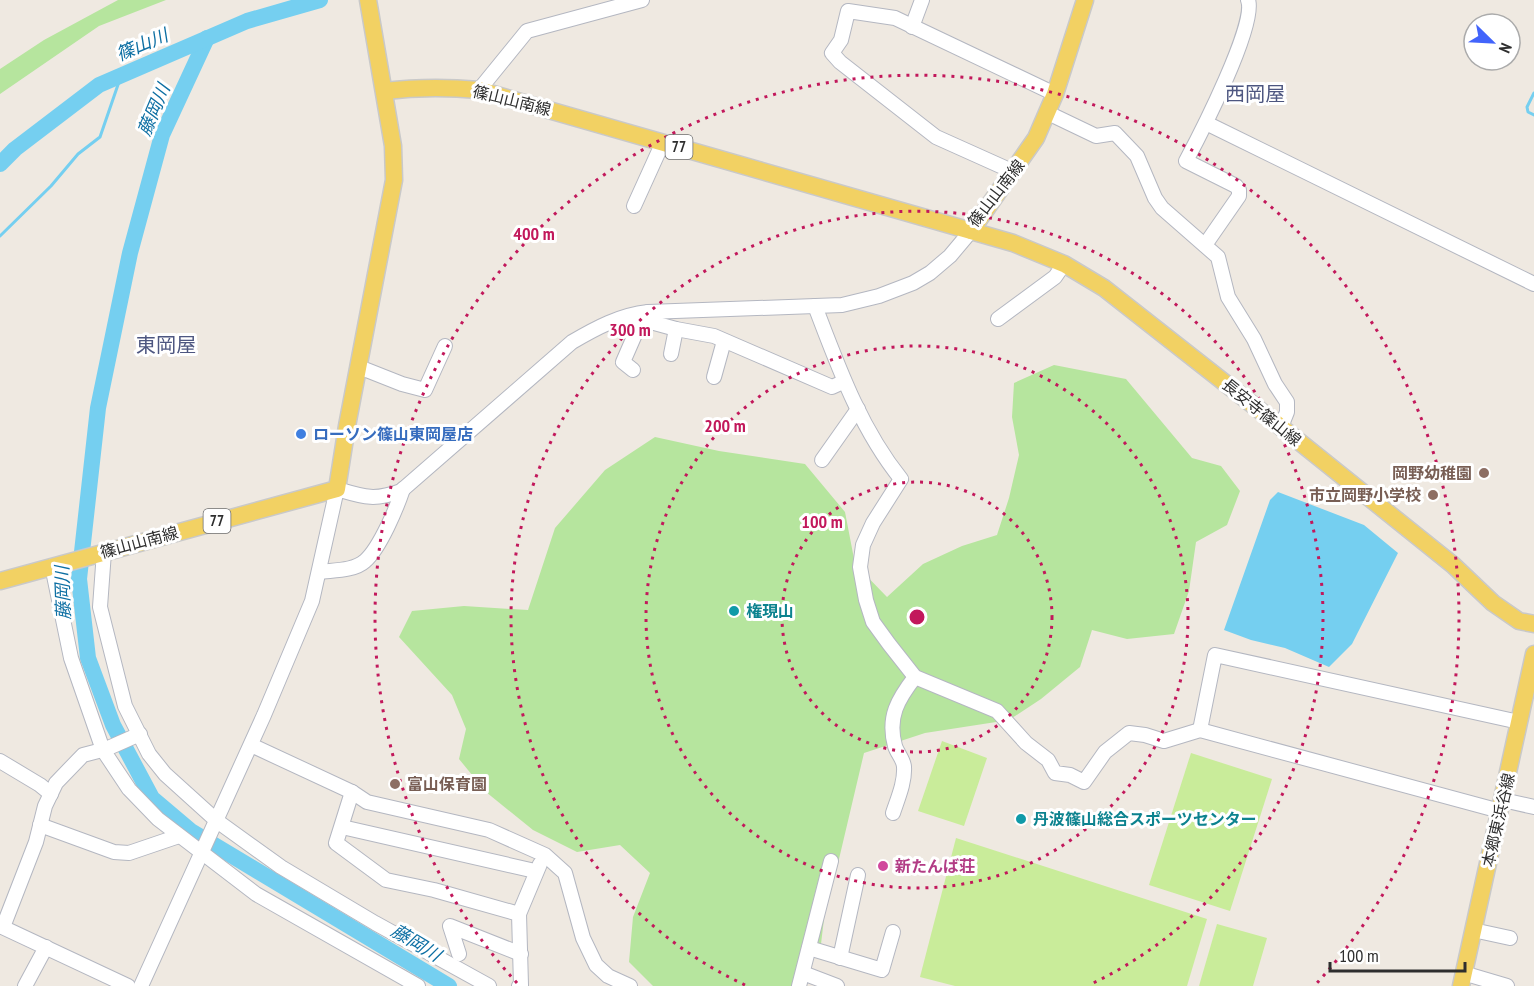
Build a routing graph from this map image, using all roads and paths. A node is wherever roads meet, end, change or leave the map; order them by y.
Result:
1 (368, 0) edge
2 (642, 0) edge
3 (922, 0) edge
4 (1085, 0) edge
5 (1248, 0) edge
6 (912, 27) junction
7 (479, 90) junction
8 (385, 91) junction
9 (1055, 94) junction
10 (1048, 113) junction
11 (1206, 123) junction
12 (663, 142) junction
13 (1014, 172) junction
14 (634, 206) dead end
15 (970, 231) junction
16 (1205, 245) junction
17 (1064, 264) junction
18 (1534, 284) edge
19 (814, 306) junction
20 (647, 316) junction
21 (998, 319) dead end
22 (676, 329) junction
23 (724, 341) junction
24 (445, 345) dead end
25 (671, 354) dead end
26 (359, 366) junction
27 (633, 370) dead end
28 (714, 376) dead end
29 (843, 382) junction
30 (858, 409) junction
31 (1281, 427) junction
32 (822, 460) dead end
33 (337, 489) junction
34 (403, 489) junction
35 (100, 553) junction
36 (56, 565) junction
37 (319, 572) junction
38 (0, 581) edge
39 (1534, 624) edge
40 (1534, 654) edge
41 (915, 677) junction
42 (1519, 722) junction
43 (1200, 730) junction
44 (137, 735) junction
45 (251, 745) junction
46 (105, 749) junction
47 (0, 761) edge
48 (352, 792) junction
49 (51, 794) junction
50 (1502, 806) junction
51 (1534, 807) edge
52 (893, 813) dead end
53 (215, 824) junction
54 (40, 825) junction
55 (342, 827) junction
56 (179, 836) junction
57 (202, 852) junction
58 (546, 855) junction
59 (831, 861) dead end
60 (535, 872) junction
61 (858, 875) dead end
62 (519, 914) junction
63 (2, 927) edge
64 (1473, 930) junction
65 (893, 932) dead end
66 (1510, 938) dead end
67 (46, 946) junction
68 (809, 948) junction
69 (459, 954) dead end
70 (521, 954) junction
71 (840, 957) junction
72 (801, 979) edge
73 (1462, 979) edge
74 (25, 986) edge
75 (128, 986) edge
76 (141, 986) edge
77 (418, 986) edge
78 (489, 986) edge
79 (519, 986) edge
80 (630, 986) edge
81 (837, 986) edge
82 (1507, 986) edge

1 - 8 main road
2 - 7 street
3 - 6 street
4 - 9 main road, 篠山山南線
5 - 11 street
6 - 9 street
6 - 13 street
7 - 8 main road, 篠山山南線 / 77
7 - 12 main road, 篠山山南線 / 77
8 - 26 main road
9 - 10 main road, 篠山山南線
10 - 13 main road, 篠山山南線
10 - 16 street
11 - 16 street
11 - 18 street
12 - 14 street
12 - 15 main road, 篠山山南線 / 77
13 - 15 main road, 篠山山南線
15 - 17 main road, 長安寺篠山線
15 - 19 street
16 - 31 street
17 - 21 street
17 - 31 main road, 長安寺篠山線
19 - 20 street
19 - 29 street
20 - 22 street
20 - 27 street
20 - 34 street
22 - 23 street
22 - 25 street
23 - 28 street
23 - 29 street
24 - 26 street
26 - 33 main road
29 - 30 street
30 - 32 street
30 - 41 street
31 - 39 main road, 長安寺篠山線
33 - 34 street
33 - 35 main road, 篠山山南線 / 77
33 - 37 street
34 - 37 street
35 - 36 main road, 篠山山南線 / 77
35 - 44 street
36 - 38 main road, 篠山山南線 / 77
36 - 46 street
37 - 45 street
40 - 42 main road, 本郷東浜谷線
41 - 43 street
41 - 52 street
42 - 43 street
42 - 50 main road, 本郷東浜谷線
43 - 50 street
44 - 46 street
44 - 53 street
45 - 48 street
45 - 53 street
46 - 49 street
46 - 56 street
47 - 49 street
48 - 55 street
48 - 58 street
49 - 54 street
50 - 51 street
50 - 64 main road, 本郷東浜谷線
53 - 57 street
53 - 78 street
54 - 56 street
54 - 63 street
55 - 60 street
55 - 62 street
56 - 57 street
57 - 76 street
57 - 77 street
58 - 60 street
58 - 80 street
59 - 68 street
60 - 62 street
61 - 71 street
62 - 70 street
63 - 67 street
64 - 66 street
64 - 73 main road, 本郷東浜谷線
65 - 71 street
67 - 74 street
67 - 75 street
68 - 71 street
68 - 72 street
69 - 70 street
70 - 79 street
72 - 81 street
73 - 82 street

